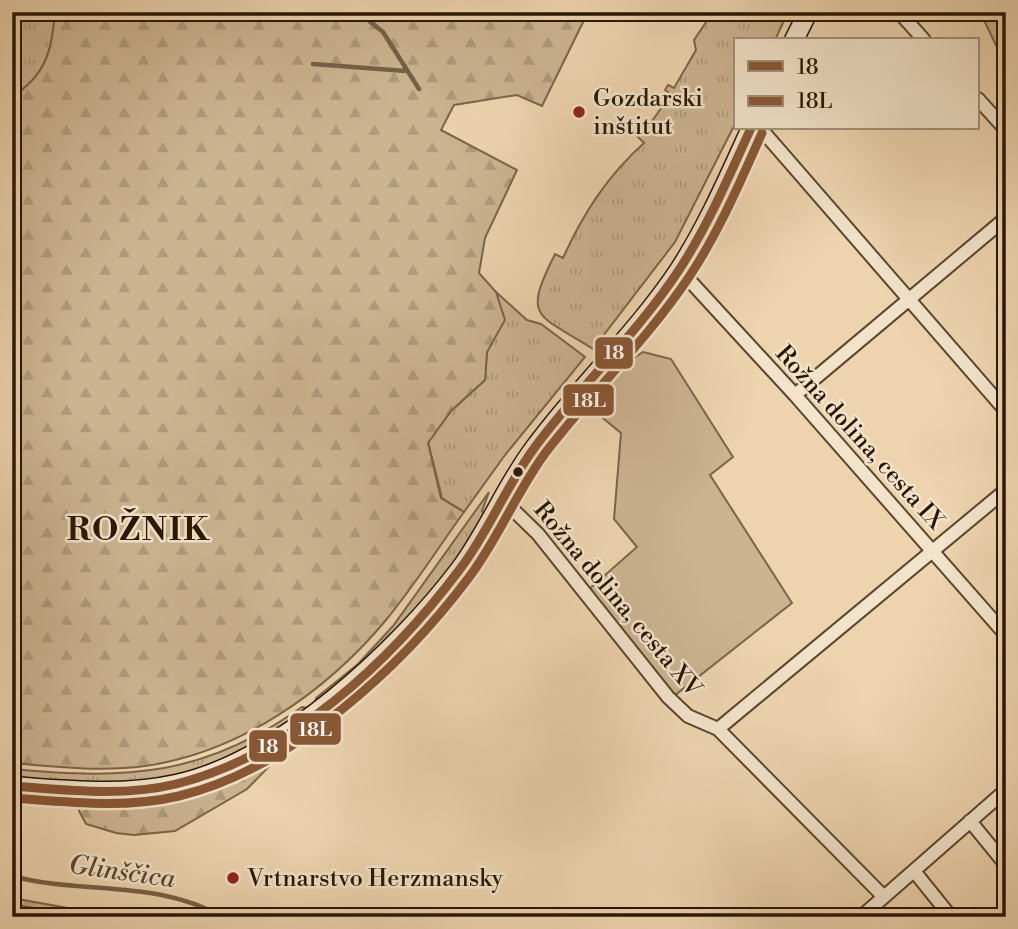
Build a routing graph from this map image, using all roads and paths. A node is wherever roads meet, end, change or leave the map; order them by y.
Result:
1 (808, 12) edge
2 (899, 12) edge
3 (795, 38) edge
4 (922, 38) edge
5 (979, 100) edge
6 (750, 130) edge
7 (762, 130) edge
8 (1006, 130) edge
9 (1006, 218) edge
10 (679, 269) junction
11 (910, 299) junction
12 (795, 395) junction
13 (1006, 411) edge
14 (1006, 490) edge
15 (502, 499) junction
16 (934, 551) junction
17 (1006, 635) edge
18 (718, 729) junction
19 (12, 786) edge
20 (1006, 790) edge
21 (970, 821) junction
22 (1006, 865) edge
23 (914, 871) junction
24 (884, 897) junction
25 (861, 917) edge
26 (951, 917) edge

1 - 3 main road
2 - 4 street
5 - 8 street
6 - 10 main road
7 - 11 street
9 - 11 street
10 - 12 street, Rožna dolina, cesta IX
10 - 15 main road
11 - 12 street
11 - 13 street
12 - 16 street, Rožna dolina, cesta IX
14 - 16 street
15 - 18 street, Rožna dolina, cesta XV
15 - 19 main road
16 - 17 street, Rožna dolina, cesta IX
16 - 18 street
18 - 24 street, Rožna dolina, cesta XV
20 - 21 street
21 - 22 street
21 - 23 street
23 - 24 street
23 - 26 street
24 - 25 street

